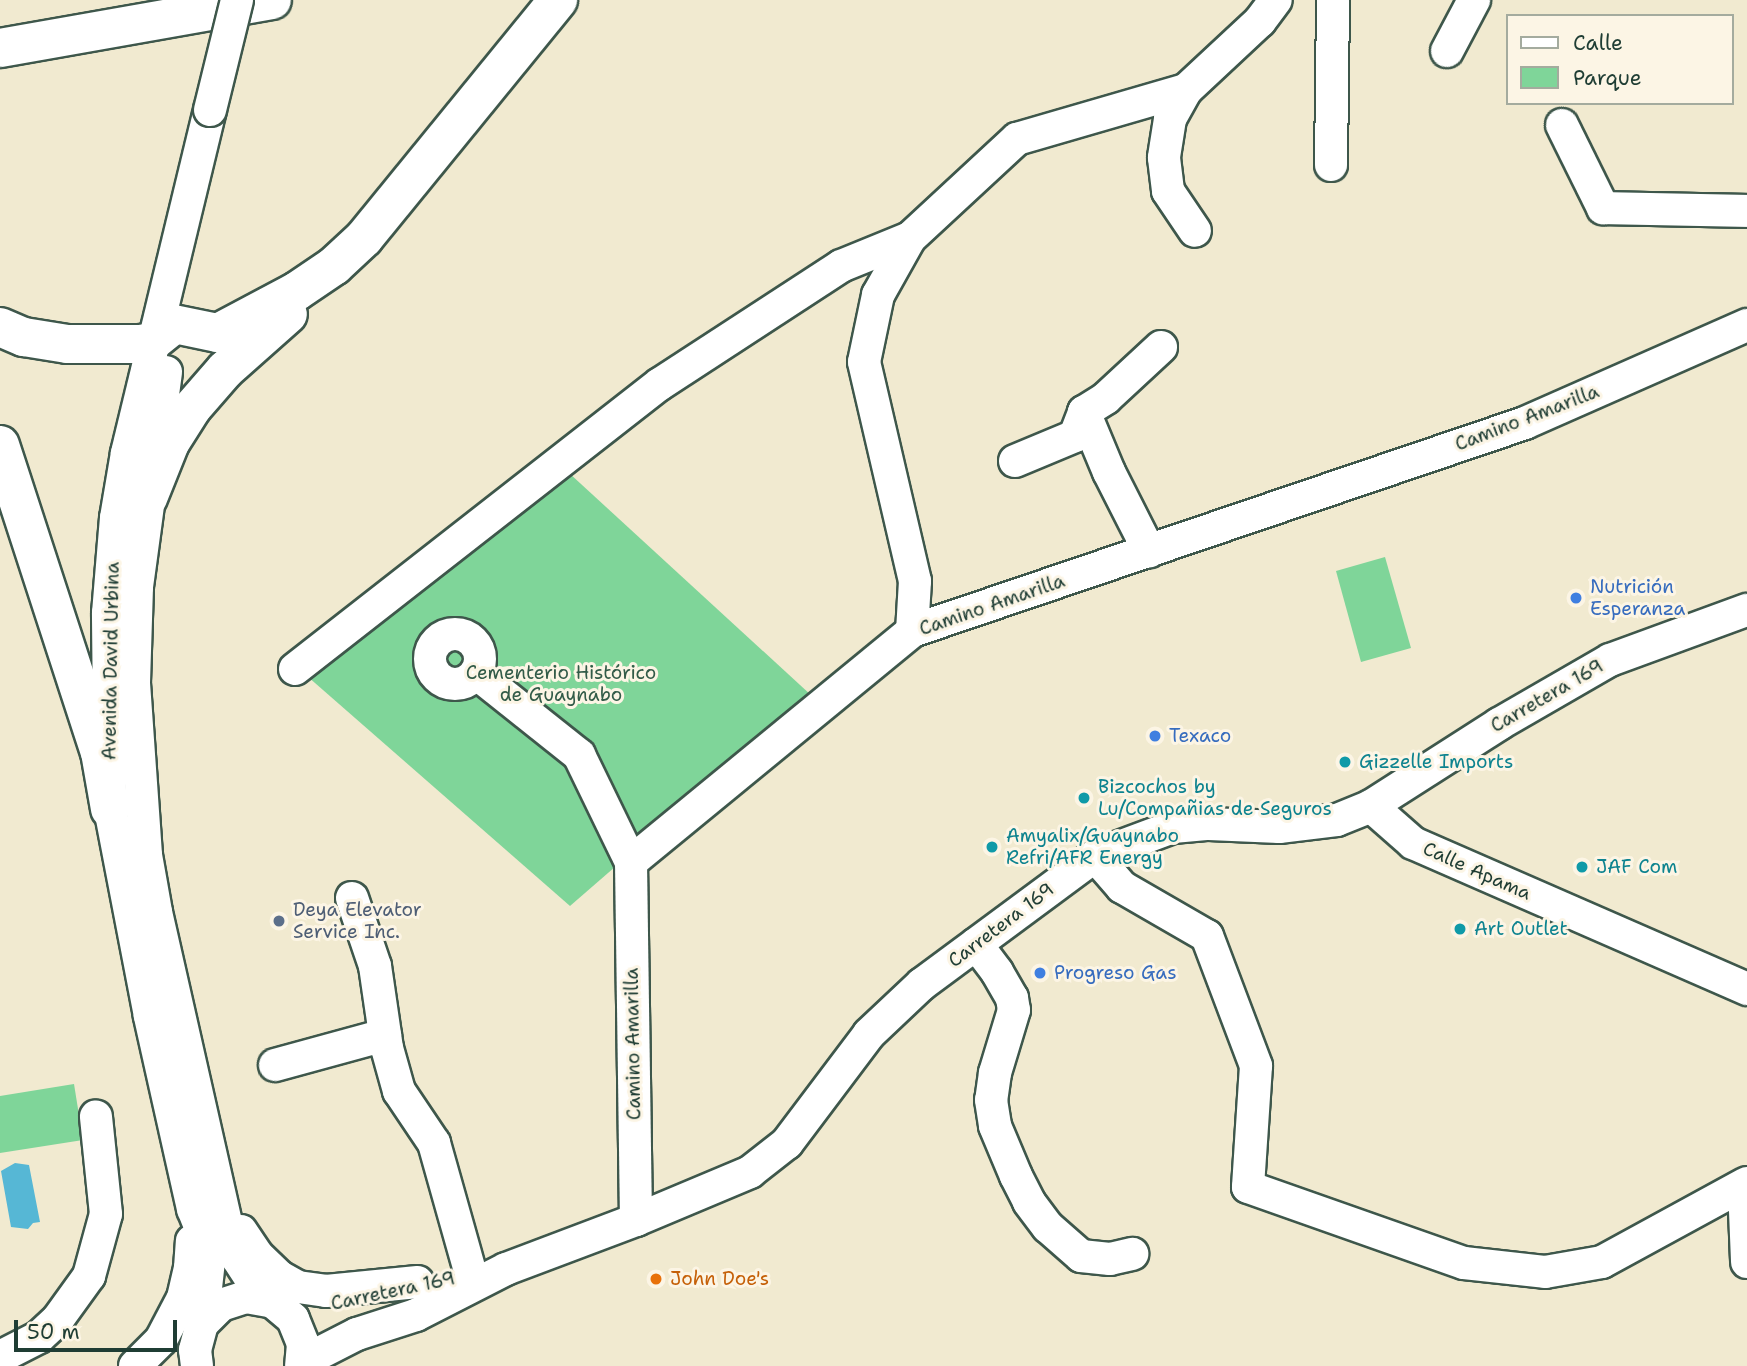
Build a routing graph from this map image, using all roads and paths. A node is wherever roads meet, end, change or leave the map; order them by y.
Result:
1 (237, 0) edge
2 (256, 0) edge
3 (272, 0) edge
4 (558, 0) edge
5 (1276, 0) edge
6 (1333, 0) edge
7 (1474, 0) edge
8 (0, 48) edge
9 (1447, 51) dead end
10 (1185, 90) junction
11 (218, 109) junction
12 (1562, 124) dead end
13 (1331, 165) dead end
14 (1747, 211) edge
15 (1195, 230) dead end
16 (910, 238) junction
17 (334, 266) junction
18 (1747, 325) edge
19 (0, 327) edge
20 (163, 333) junction
21 (1161, 347) dead end
22 (1084, 412) junction
23 (0, 445) edge
24 (1014, 461) dead end
25 (148, 498) junction
26 (1149, 551) junction
27 (1747, 610) edge
28 (912, 632) junction
29 (295, 669) dead end
30 (476, 673) dead end
31 (1371, 806) junction
32 (110, 809) junction
33 (1095, 856) junction
34 (631, 862) junction
35 (352, 898) dead end
36 (976, 944) junction
37 (1747, 989) edge
38 (385, 1035) junction
39 (275, 1065) dead end
40 (96, 1117) dead end
41 (217, 1183) junction
42 (1746, 1185) edge
43 (193, 1209) junction
44 (636, 1220) junction
45 (1132, 1254) dead end
46 (1747, 1262) edge
47 (506, 1269) junction
48 (471, 1275) junction
49 (418, 1282) junction
50 (272, 1303) junction
51 (416, 1315) junction
52 (198, 1344) edge
53 (0, 1357) edge
54 (302, 1364) edge
55 (135, 1366) edge
56 (162, 1366) edge
57 (338, 1366) edge

1 - 11 street, Avenida David Urbina, bridge
2 - 11 street, Avenida David Urbina
3 - 8 highway
4 - 17 highway
5 - 10 street
6 - 13 street
7 - 9 street
10 - 15 street
10 - 16 street
11 - 20 street, Avenida David Urbina
12 - 14 street
16 - 28 street
16 - 29 street
17 - 20 highway
17 - 25 highway
18 - 26 street, Camino Amarilla
19 - 20 highway
20 - 25 street, Avenida David Urbina
20 - 32 street, Avenida David Urbina
21 - 22 street
22 - 24 street
22 - 26 street
23 - 32 highway
25 - 41 street, Avenida David Urbina
26 - 28 street, Camino Amarilla
27 - 31 street, Carretera 169
28 - 34 street, Camino Amarilla
30 - 34 street
31 - 33 street, Carretera 169
31 - 37 street, Calle Apama
32 - 43 street, Avenida David Urbina
33 - 36 street, Carretera 169
33 - 42 street
34 - 44 street, Camino Amarilla
35 - 38 street
36 - 44 street, Carretera 169
36 - 45 street
38 - 39 street
38 - 48 street
40 - 53 street
41 - 49 street
41 - 50 street, Avenida David Urbina
42 - 46 street
43 - 52 street, Avenida David Urbina
43 - 55 street
44 - 47 street, Carretera 169
47 - 48 street, Carretera 169
47 - 51 street, Carretera 169
48 - 49 street, Carretera 169
49 - 50 street, Carretera 169
50 - 52 street, Carretera 169
50 - 54 street, Avenida David Urbina
51 - 54 street, Carretera 169
51 - 57 street
52 - 56 street, Carretera 169

